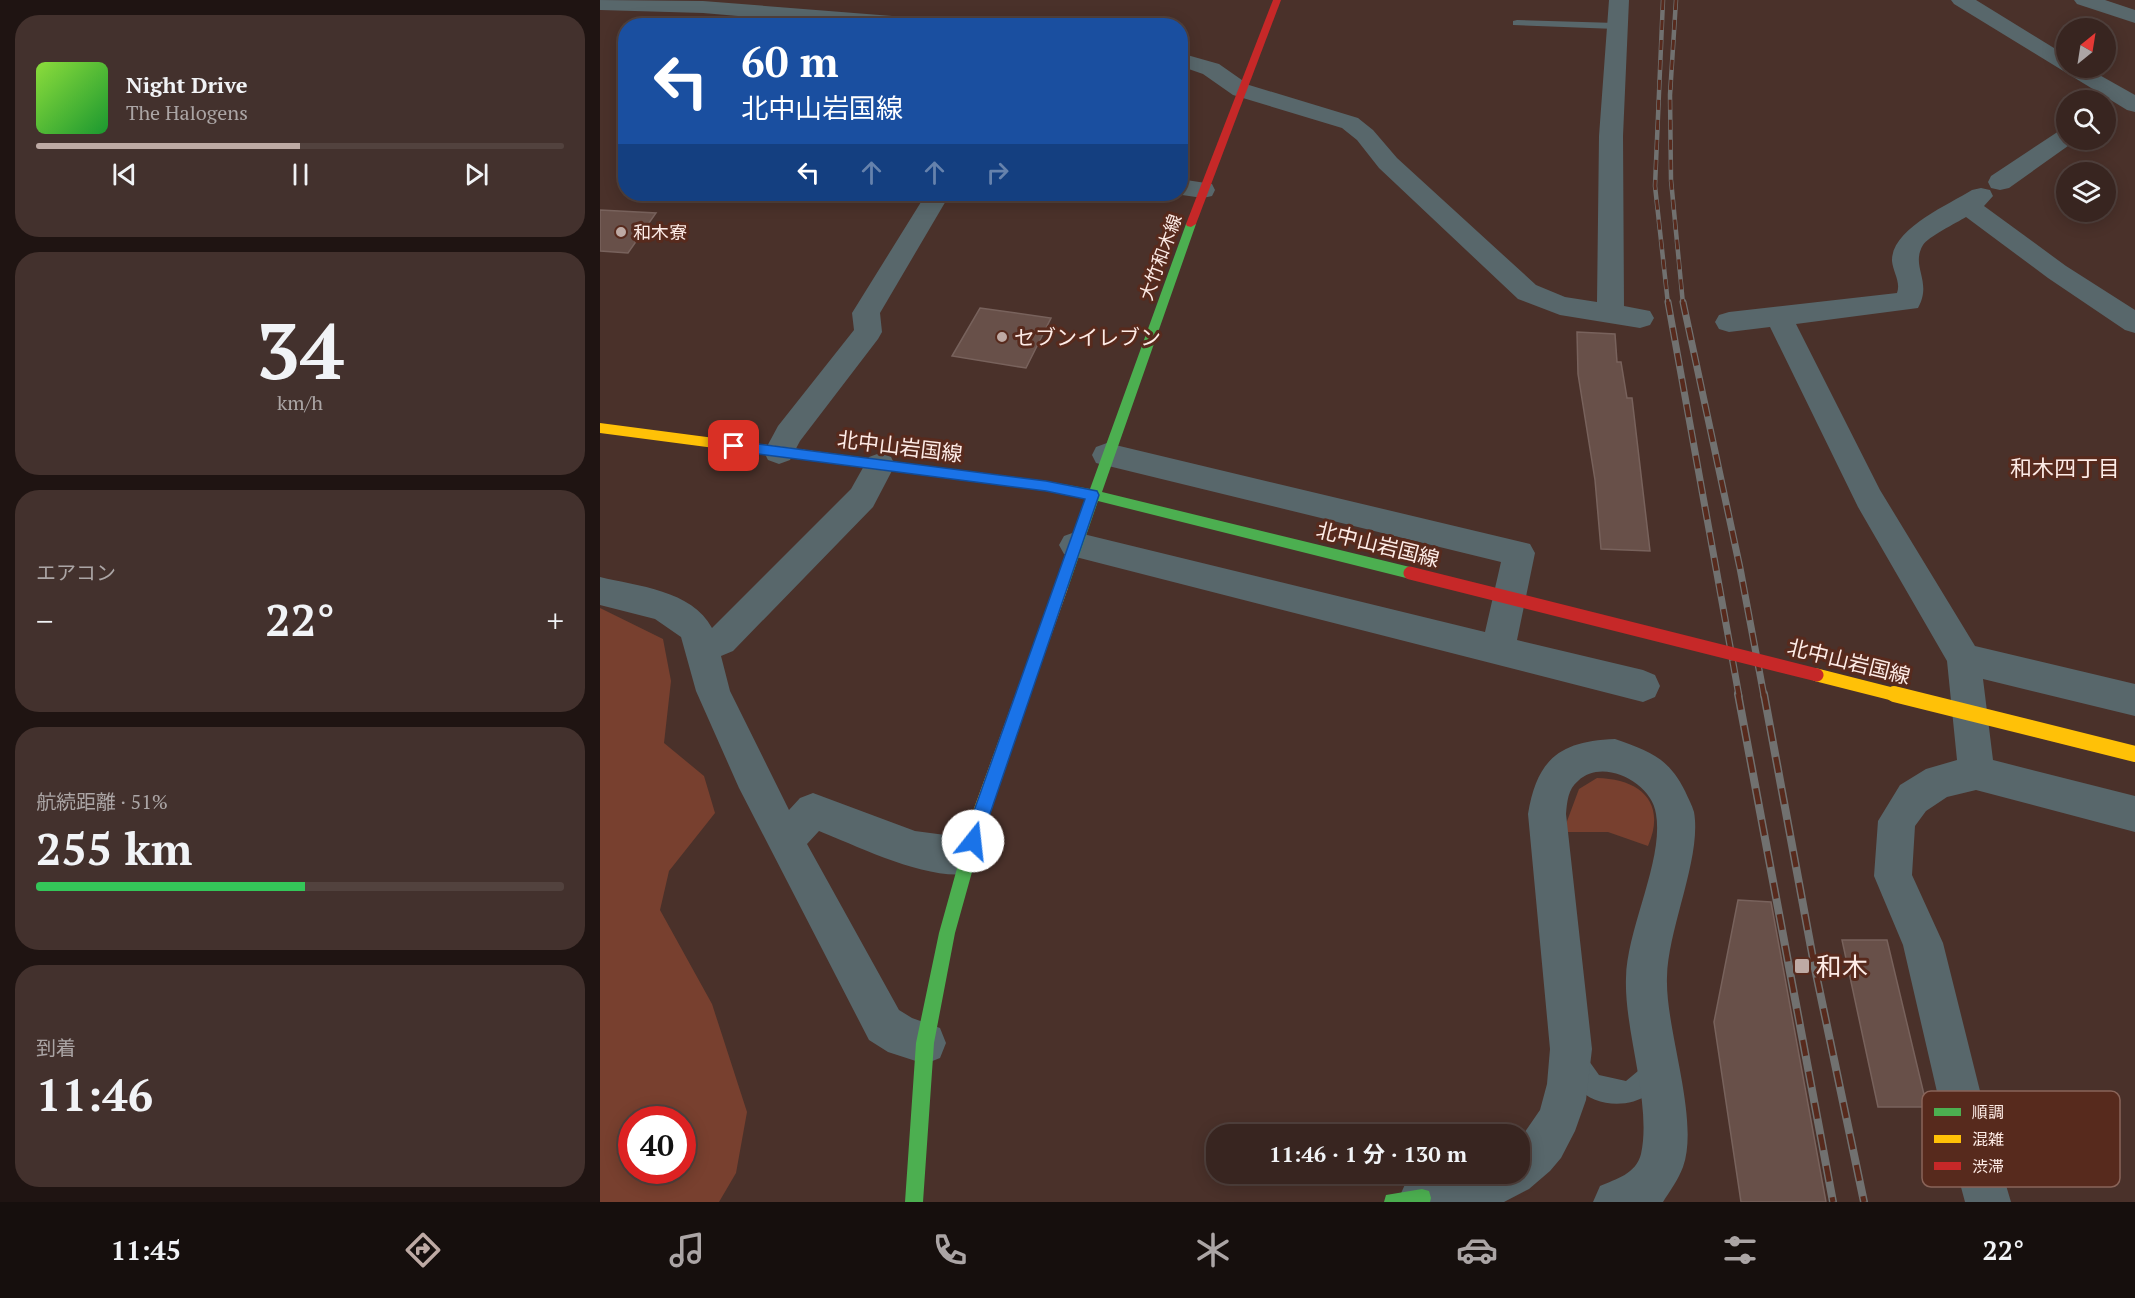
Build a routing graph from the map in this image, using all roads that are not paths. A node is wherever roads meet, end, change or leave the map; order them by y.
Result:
1 (1277, 0) edge
2 (1619, 0) edge
3 (1961, 0) edge
4 (2084, 0) edge
5 (600, 4) edge
6 (2135, 17) edge
7 (915, 18) edge
8 (1517, 23) dead end
9 (1616, 26) junction
10 (2056, 57) edge
11 (1188, 61) edge
12 (2088, 78) edge
13 (1241, 90) junction
14 (2125, 102) edge
15 (2056, 144) edge
16 (1192, 188) edge
17 (1982, 195) junction
18 (934, 201) edge
19 (1188, 201) edge
20 (1610, 312) junction
21 (1779, 317) junction
22 (1640, 318) dead end
23 (1729, 322) dead end
24 (2135, 323) edge
25 (600, 428) edge
26 (779, 452) junction
27 (1107, 455) junction
28 (880, 465) junction
29 (1093, 495) junction
30 (1075, 544) junction
31 (600, 591) edge
32 (703, 647) junction
33 (1498, 650) junction
34 (1964, 659) junction
35 (1643, 687) dead end
36 (2135, 700) edge
37 (2135, 754) edge
38 (1976, 773) junction
39 (2135, 814) edge
40 (786, 840) junction
41 (968, 857) junction
42 (925, 1043) junction
43 (1571, 1049) junction
44 (1653, 1051) junction
45 (1958, 1091) edge
46 (1530, 1160) edge
47 (1490, 1184) edge
48 (1984, 1187) edge
49 (1407, 1200) edge
50 (914, 1202) edge
51 (1474, 1202) edge
52 (1616, 1202) edge
53 (1988, 1202) edge

1 - 13 main road, 大竹和木線
2 - 9 street
3 - 10 street
4 - 6 street
5 - 7 street
8 - 9 lane
9 - 20 street
11 - 13 street
12 - 14 street
13 - 16 main road, 大竹和木線
13 - 20 street
15 - 17 street
17 - 21 street
17 - 24 street
18 - 26 street
19 - 27 main road, 大竹和木線
20 - 22 street
21 - 23 street
21 - 34 street
25 - 26 main road, 北中山岩国線
26 - 28 main road, 北中山岩国線
27 - 29 main road, 大竹和木線
27 - 33 street
28 - 29 main road, 北中山岩国線
28 - 32 street
29 - 30 main road, 大竹和木線
29 - 37 main road, 北中山岩国線, bridge
30 - 33 street
30 - 41 main road, 大竹和木線
31 - 32 street
32 - 40 street
33 - 35 street
34 - 36 street
34 - 38 street
38 - 39 street
38 - 45 street
40 - 41 street
40 - 42 street
41 - 42 main road, 大竹和木線
42 - 50 main road, 大竹和木線
43 - 44 lane
43 - 44 street
43 - 46 street
44 - 52 street
47 - 49 street
48 - 53 street
49 - 51 street

